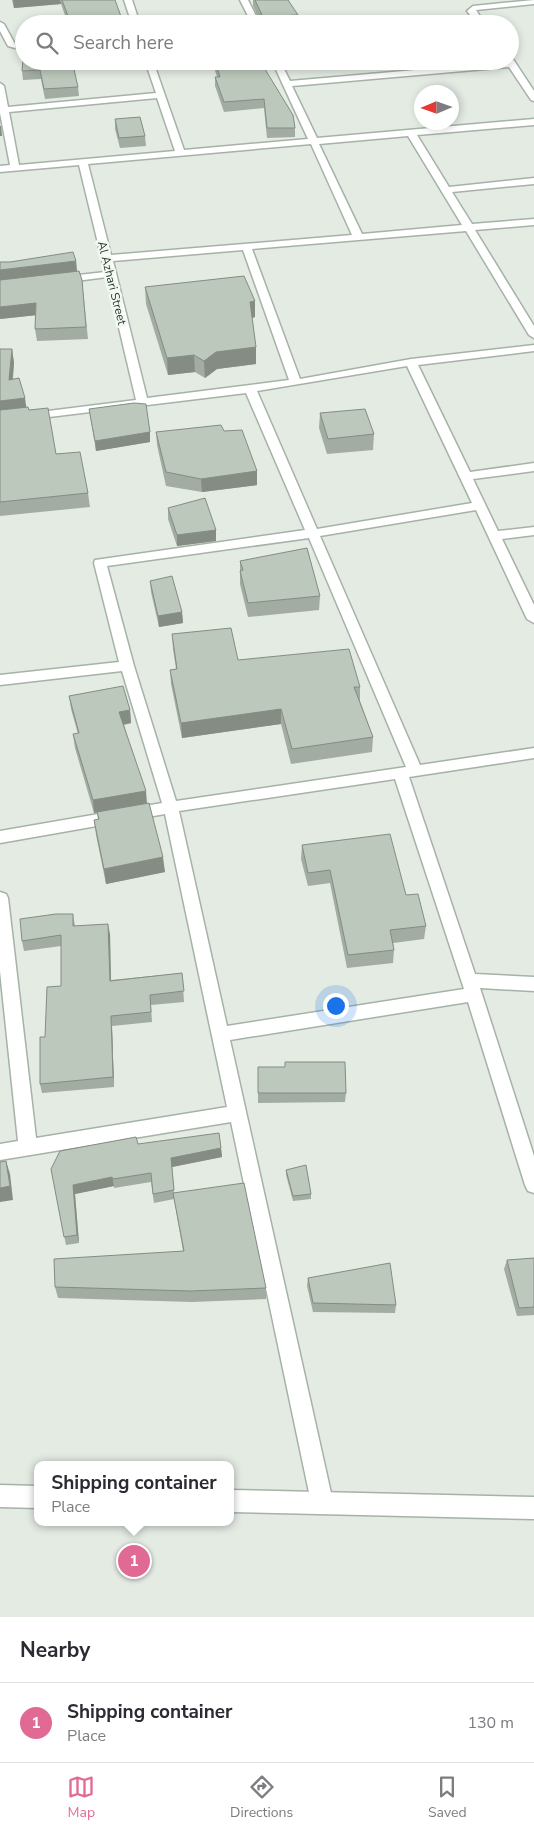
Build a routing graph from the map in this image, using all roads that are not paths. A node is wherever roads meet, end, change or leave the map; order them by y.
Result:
1 (128, 0) edge
2 (244, 0) edge
3 (534, 2) edge
4 (133, 15) edge
5 (252, 15) edge
6 (474, 15) edge
7 (0, 24) edge
8 (12, 46) junction
9 (15, 46) edge
10 (0, 47) edge
11 (152, 70) edge
12 (281, 70) edge
13 (429, 70) edge
14 (515, 70) edge
15 (288, 84) junction
16 (0, 86) edge
17 (161, 95) junction
18 (534, 98) edge
19 (2, 110) edge
20 (534, 122) edge
21 (411, 133) junction
22 (313, 143) junction
23 (181, 154) junction
24 (83, 162) junction
25 (15, 168) junction
26 (0, 169) edge
27 (534, 181) edge
28 (446, 190) junction
29 (534, 222) edge
30 (469, 228) junction
31 (358, 236) junction
32 (246, 246) junction
33 (106, 259) junction
34 (110, 274) junction
35 (46, 282) edge
36 (534, 335) edge
37 (534, 348) edge
38 (411, 362) junction
39 (296, 383) junction
40 (250, 390) junction
41 (143, 404) junction
42 (0, 420) edge
43 (534, 467) edge
44 (465, 476) junction
45 (479, 506) junction
46 (534, 531) edge
47 (314, 533) junction
48 (493, 536) junction
49 (534, 620) edge
50 (127, 666) junction
51 (0, 680) edge
52 (534, 753) edge
53 (407, 771) junction
54 (171, 807) junction
55 (0, 837) edge
56 (0, 898) edge
57 (534, 984) edge
58 (472, 987) junction
59 (221, 1034) junction
60 (238, 1113) junction
61 (28, 1148) junction
62 (0, 1152) edge
63 (534, 1185) edge
64 (0, 1496) edge
65 (34, 1497) edge
66 (234, 1500) edge
67 (322, 1502) junction
68 (534, 1508) edge

1 - 4 street
2 - 5 street
3 - 6 street
7 - 8 street
8 - 9 street
8 - 10 street
11 - 17 street
12 - 15 street
13 - 15 street
14 - 18 street
15 - 22 street
16 - 19 street
17 - 19 street
17 - 23 street
19 - 25 street
20 - 21 street
21 - 22 street
21 - 28 street
22 - 23 street
22 - 31 street
23 - 24 street
24 - 25 street
24 - 33 street, Al Azhari Street
25 - 26 street
27 - 28 street
28 - 30 street
29 - 30 street
30 - 31 street
30 - 36 street
31 - 32 street
32 - 33 street
32 - 39 street
33 - 34 street, Al Azhari Street
34 - 35 street
34 - 41 street, Al Azhari Street
37 - 38 street
38 - 39 street
38 - 44 street
39 - 40 street
40 - 41 street
40 - 47 street
41 - 42 street
43 - 44 street
44 - 45 street
45 - 47 street
45 - 48 street
46 - 48 street
47 - 50 street
47 - 53 street
48 - 49 street
50 - 51 street
50 - 54 street
52 - 53 street
53 - 54 street
53 - 58 street
54 - 55 street
54 - 59 street
56 - 61 street
57 - 58 street
58 - 59 street
58 - 63 street
59 - 60 street
60 - 61 street
60 - 67 street
61 - 62 street
64 - 65 street
66 - 67 street
67 - 68 street

